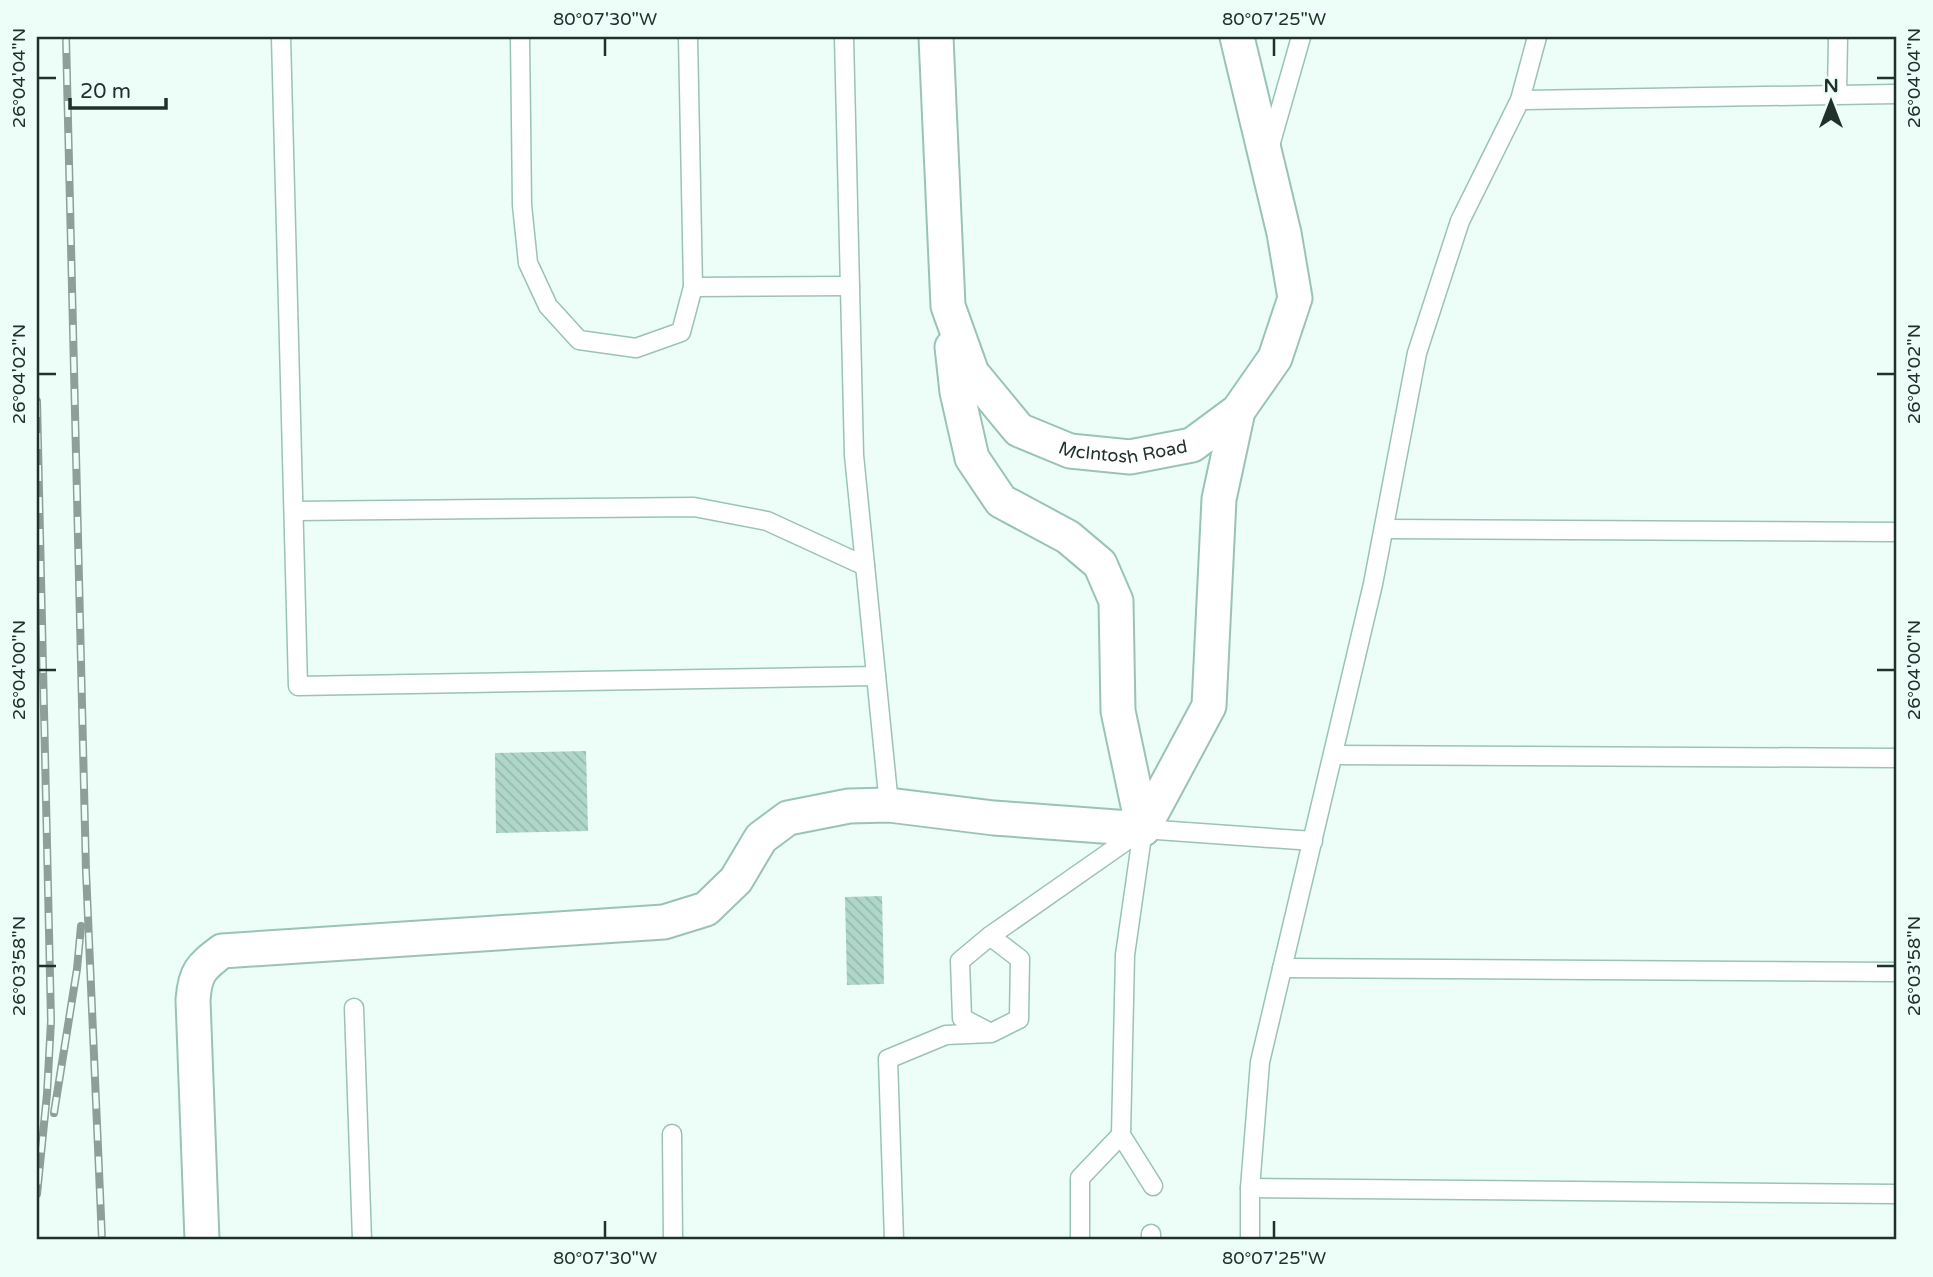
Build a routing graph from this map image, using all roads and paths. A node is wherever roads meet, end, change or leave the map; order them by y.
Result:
1 (281, 37) edge
2 (520, 37) edge
3 (688, 37) edge
4 (844, 37) edge
5 (936, 37) edge
6 (1237, 37) edge
7 (1301, 37) edge
8 (1537, 37) edge
9 (1838, 37) edge
10 (1896, 93) edge
11 (1837, 94) junction
12 (1520, 100) junction
13 (1267, 159) junction
14 (850, 286) junction
15 (694, 287) junction
16 (948, 306) junction
17 (1238, 411) junction
18 (294, 510) junction
19 (1384, 529) junction
20 (1896, 532) edge
21 (865, 566) junction
22 (876, 676) junction
23 (1333, 755) junction
24 (1896, 758) edge
25 (889, 805) junction
26 (1143, 829) junction
27 (1313, 841) junction
28 (990, 936) junction
29 (1282, 968) junction
30 (1896, 972) edge
31 (354, 1008) dead end
32 (991, 1033) junction
33 (672, 1134) dead end
34 (1121, 1135) junction
35 (1153, 1186) dead end
36 (1250, 1188) junction
37 (1896, 1194) edge
38 (202, 1240) edge
39 (362, 1240) edge
40 (673, 1240) edge
41 (894, 1240) edge
42 (1080, 1240) edge
43 (1250, 1240) edge

1 - 18 lane
2 - 15 lane
3 - 15 lane
4 - 14 lane
5 - 16 street, McIntosh Road
6 - 13 street, McIntosh Road
7 - 13 lane
8 - 12 lane
9 - 11 lane
10 - 11 lane
11 - 12 lane
12 - 19 lane
13 - 17 street, McIntosh Road
14 - 15 lane
14 - 21 lane
16 - 17 street, McIntosh Road
16 - 26 street
17 - 26 street
18 - 21 lane
18 - 22 lane
19 - 20 lane
19 - 23 lane
21 - 22 lane
22 - 25 lane
23 - 24 lane
23 - 27 lane
25 - 26 street
25 - 38 street
26 - 27 lane
26 - 28 lane
26 - 34 lane
27 - 29 lane
28 - 32 lane
28 - 32 lane
29 - 30 lane
29 - 36 lane
31 - 39 lane
32 - 41 lane
33 - 40 lane
34 - 35 lane
34 - 42 lane
36 - 37 lane
36 - 43 lane

